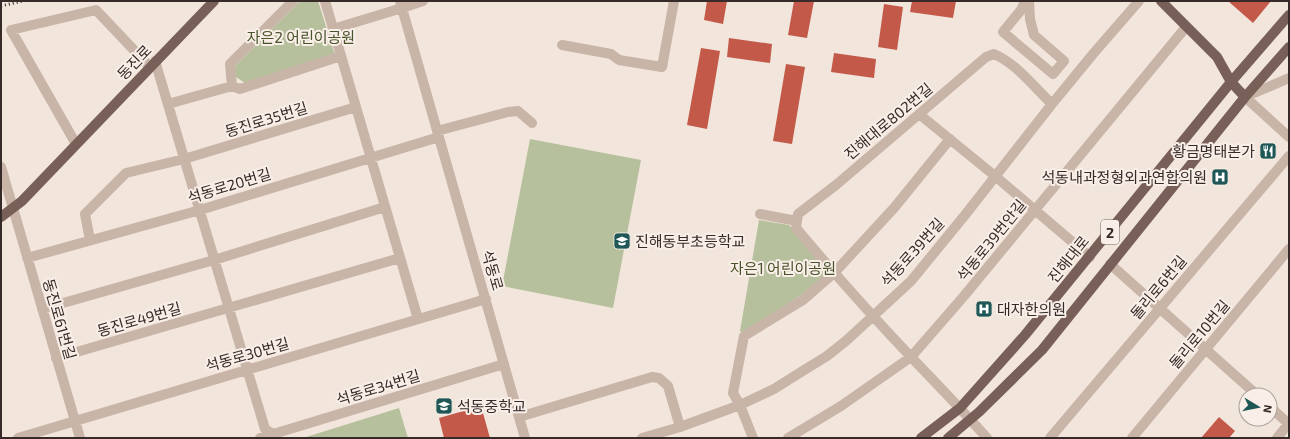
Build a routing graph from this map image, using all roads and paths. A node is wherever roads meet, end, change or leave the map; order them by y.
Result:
1 (214, 1) edge
2 (293, 1) edge
3 (325, 1) edge
4 (423, 1) edge
5 (674, 1) edge
6 (1025, 1) edge
7 (1029, 1) edge
8 (1139, 1) edge
9 (1161, 1) edge
10 (401, 5) edge
11 (1289, 15) edge
12 (1186, 27) junction
13 (333, 29) junction
14 (562, 45) dead end
15 (1289, 47) edge
16 (341, 56) junction
17 (153, 64) junction
18 (1289, 78) edge
19 (1231, 82) junction
20 (232, 86) junction
21 (1245, 97) junction
22 (168, 104) junction
23 (1052, 104) junction
24 (356, 107) junction
25 (919, 114) junction
26 (532, 123) dead end
27 (438, 134) junction
28 (1289, 137) edge
29 (950, 139) junction
30 (76, 144) junction
31 (1289, 156) edge
32 (371, 158) junction
33 (184, 159) junction
34 (1, 167) edge
35 (995, 176) junction
36 (385, 207) junction
37 (13, 208) junction
38 (1035, 209) junction
39 (200, 210) junction
40 (760, 214) dead end
41 (1, 217) edge
42 (797, 221) junction
43 (90, 240) junction
44 (1289, 249) edge
45 (1090, 257) junction
46 (27, 258) junction
47 (400, 258) junction
48 (214, 260) junction
49 (1110, 264) junction
50 (834, 273) junction
51 (486, 299) junction
52 (1160, 308) junction
53 (42, 309) junction
54 (229, 309) junction
55 (873, 315) junction
56 (418, 319) junction
57 (1206, 348) junction
58 (911, 357) junction
59 (56, 358) junction
60 (504, 364) junction
61 (247, 369) junction
62 (1248, 387) edge
63 (740, 405) junction
64 (960, 408) junction
65 (1278, 414) edge
66 (519, 417) junction
67 (970, 420) junction
68 (75, 421) junction
69 (1289, 424) edge
70 (680, 427) junction
71 (273, 434) junction
72 (18, 438) edge
73 (80, 438) edge
74 (260, 438) edge
75 (525, 438) edge
76 (642, 438) edge
77 (753, 438) edge
78 (788, 438) edge
79 (921, 438) edge
80 (948, 438) edge
81 (987, 438) edge
82 (1050, 438) edge
83 (1132, 438) edge
84 (1277, 438) edge

1 - 17 main road, 동진로
2 - 20 street
3 - 13 street
4 - 10 street
5 - 14 street
6 - 7 street
8 - 23 street, 석동로39번길
9 - 12 main road
10 - 13 street
10 - 27 street, 석동로
11 - 19 main road, 진해대로 / 2
12 - 19 main road
12 - 38 street, 석동로39번안길
13 - 16 street
15 - 21 main road, 2
16 - 20 street
16 - 24 street
17 - 22 street
17 - 30 main road, 동진로
17 - 30 street
18 - 21 street
19 - 21 main road
19 - 45 main road, 진해대로 / 2
20 - 22 street
21 - 28 street
21 - 49 main road, 2
22 - 33 street
23 - 25 street, 진해대로802번길
23 - 35 street, 석동로39번길
24 - 32 street
24 - 33 street, 동진로35번길
25 - 29 street
25 - 42 street, 진해대로802번길
26 - 27 street
27 - 32 street, 석동로20번길
27 - 51 street, 석동로
29 - 35 street
29 - 50 street
30 - 37 main road, 동진로
31 - 52 street, 돌리로6번길
32 - 36 street
32 - 39 street, 석동로20번길
33 - 39 street
33 - 43 street
34 - 37 street
35 - 38 street
35 - 55 street, 석동로39번길
36 - 47 street
36 - 48 street
37 - 41 main road, 동진로
37 - 46 street, 동진로61번길
38 - 45 street
38 - 58 street, 석동로39번안길
39 - 43 street, 석동로20번길
39 - 48 street
40 - 42 street
42 - 50 street
43 - 46 street, 석동로20번길
44 - 57 street, 돌리로10번길
45 - 64 main road, 진해대로 / 2
46 - 53 street, 동진로61번길
47 - 54 street
47 - 56 street
48 - 53 street
48 - 54 street
49 - 52 street
49 - 67 main road, 2
50 - 55 street
50 - 63 street
51 - 56 street, 석동로30번길
51 - 60 street, 석동로
52 - 57 street
52 - 82 street, 돌리로6번길
53 - 59 street, 동진로61번길
54 - 59 street, 동진로49번길
54 - 61 street
55 - 58 street
55 - 63 street, 석동로39번길
56 - 61 street, 석동로30번길
57 - 62 street
57 - 83 street, 돌리로10번길
58 - 64 street
58 - 78 street, 석동로39번안길
59 - 68 street, 동진로61번길
60 - 66 street, 석동로
60 - 71 street, 석동로34번길
61 - 68 street, 석동로30번길
61 - 71 street
63 - 70 street, 석동로39번길
63 - 77 street
64 - 67 street
64 - 79 main road, 진해대로 / 2
65 - 69 street
66 - 70 street
66 - 75 street, 석동로
67 - 80 main road, 2
67 - 81 street
68 - 72 street, 석동로30번길
68 - 73 street, 동진로61번길
69 - 84 street
70 - 76 street, 석동로39번길
71 - 74 street, 석동로34번길

